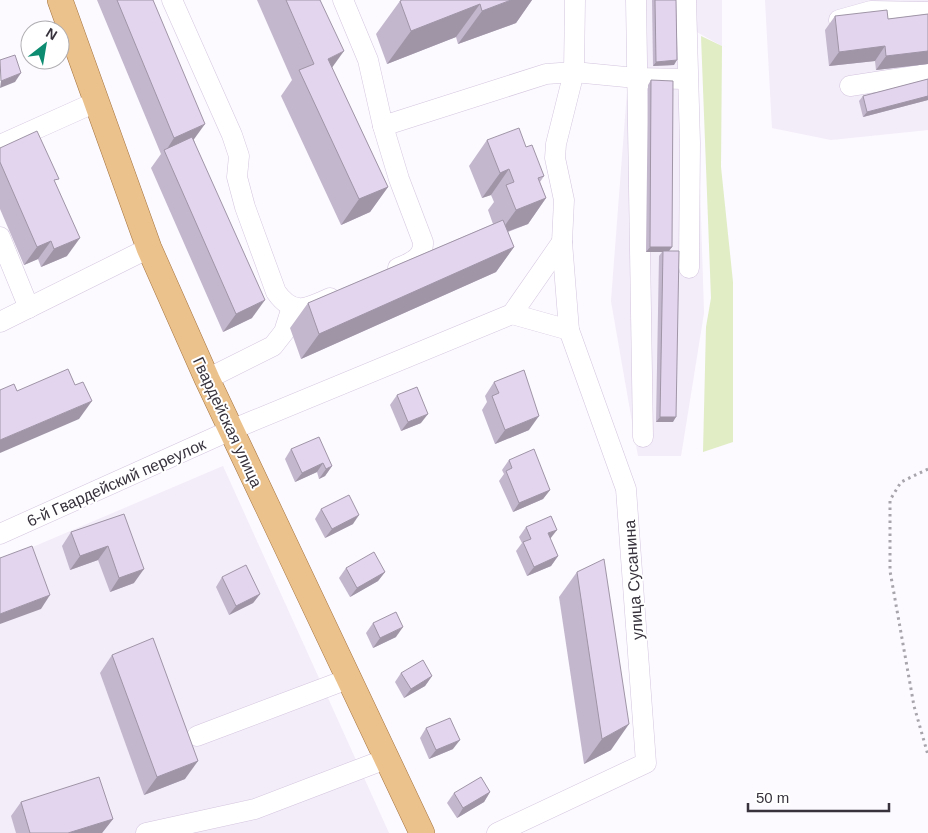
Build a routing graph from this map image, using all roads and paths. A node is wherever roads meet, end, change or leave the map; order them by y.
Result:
1 (60, 0) edge
2 (172, 0) edge
3 (343, 0) edge
4 (575, 0) edge
5 (636, 0) edge
6 (686, 0) edge
7 (870, 6) edge
8 (928, 12) edge
9 (838, 20) edge
10 (574, 72) junction
11 (928, 74) edge
12 (636, 78) junction
13 (687, 79) junction
14 (850, 86) dead end
15 (96, 102) junction
16 (383, 126) junction
17 (0, 145) edge
18 (562, 242) junction
19 (2, 248) edge
20 (149, 248) junction
21 (689, 268) dead end
22 (378, 277) edge
23 (344, 292) edge
24 (292, 307) junction
25 (29, 308) junction
26 (512, 314) junction
27 (0, 322) edge
28 (568, 330) junction
29 (207, 379) junction
30 (231, 430) junction
31 (643, 437) dead end
32 (928, 469) edge
33 (0, 534) edge
34 (348, 679) junction
35 (197, 736) dead end
36 (928, 756) edge
37 (386, 759) junction
38 (146, 833) edge
39 (422, 833) edge
40 (497, 833) edge

1 - 15 main road, Гвардейская улица
2 - 24 street
3 - 16 street
4 - 10 street, улица Сусанина
5 - 12 street
6 - 13 street
7 - 8 street
7 - 9 street
10 - 12 street
10 - 16 street
10 - 18 street, улица Сусанина
11 - 14 street
12 - 13 street
12 - 31 street
13 - 21 street
15 - 17 street
15 - 20 main road, Гвардейская улица
16 - 22 street
18 - 26 street
18 - 28 street, улица Сусанина
19 - 25 street
20 - 25 street
20 - 29 main road, Гвардейская улица
23 - 24 street
24 - 29 street
25 - 27 street
26 - 28 street
26 - 30 street, 6-й Гвардейский переулок
28 - 40 street, улица Сусанина
29 - 30 main road, Гвардейская улица
30 - 33 street, 6-й Гвардейский переулок
30 - 34 main road, Гвардейская улица
32 - 36 path
34 - 35 street
34 - 37 main road, Гвардейская улица
37 - 38 street
37 - 39 main road, Гвардейская улица

